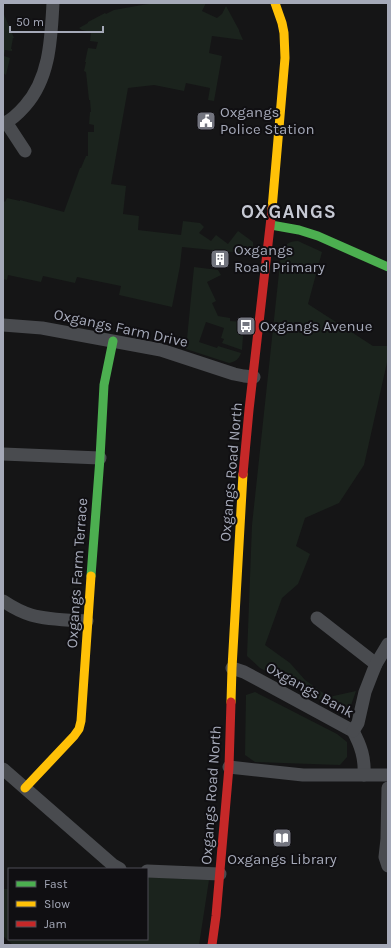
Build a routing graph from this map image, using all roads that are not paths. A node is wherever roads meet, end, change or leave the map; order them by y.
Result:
1 (53, 3) edge
2 (276, 3) edge
3 (5, 123) edge
4 (25, 151) dead end
5 (271, 225) junction
6 (388, 267) edge
7 (3, 325) edge
8 (113, 340) junction
9 (254, 377) junction
10 (3, 454) edge
11 (100, 458) junction
12 (3, 601) edge
13 (317, 618) dead end
14 (87, 621) junction
15 (388, 644) edge
16 (376, 664) junction
17 (232, 668) junction
18 (353, 731) junction
19 (229, 767) junction
20 (3, 769) edge
21 (364, 775) junction
22 (388, 775) edge
23 (25, 788) junction
24 (388, 788) edge
25 (388, 866) edge
26 (118, 868) edge
27 (148, 871) edge
28 (220, 874) junction
29 (212, 945) edge

1 - 3 street
2 - 5 street, Oxgangs Road North
3 - 4 street
5 - 6 street
5 - 9 street, Oxgangs Road North
7 - 8 street, Oxgangs Farm Drive
8 - 9 street, Oxgangs Farm Drive
8 - 11 street, Oxgangs Farm Terrace
9 - 17 street, Oxgangs Road North
10 - 11 street
11 - 14 street, Oxgangs Farm Terrace
12 - 14 street
13 - 16 street
14 - 23 street, Oxgangs Farm Terrace
15 - 16 street
16 - 18 street
17 - 18 street, Oxgangs Bank
17 - 19 street, Oxgangs Road North
18 - 21 street, Oxgangs Bank
19 - 21 street
19 - 28 street, Oxgangs Road North
20 - 23 street
21 - 22 street
23 - 26 street
24 - 25 street
27 - 28 street
28 - 29 street, Oxgangs Road North

